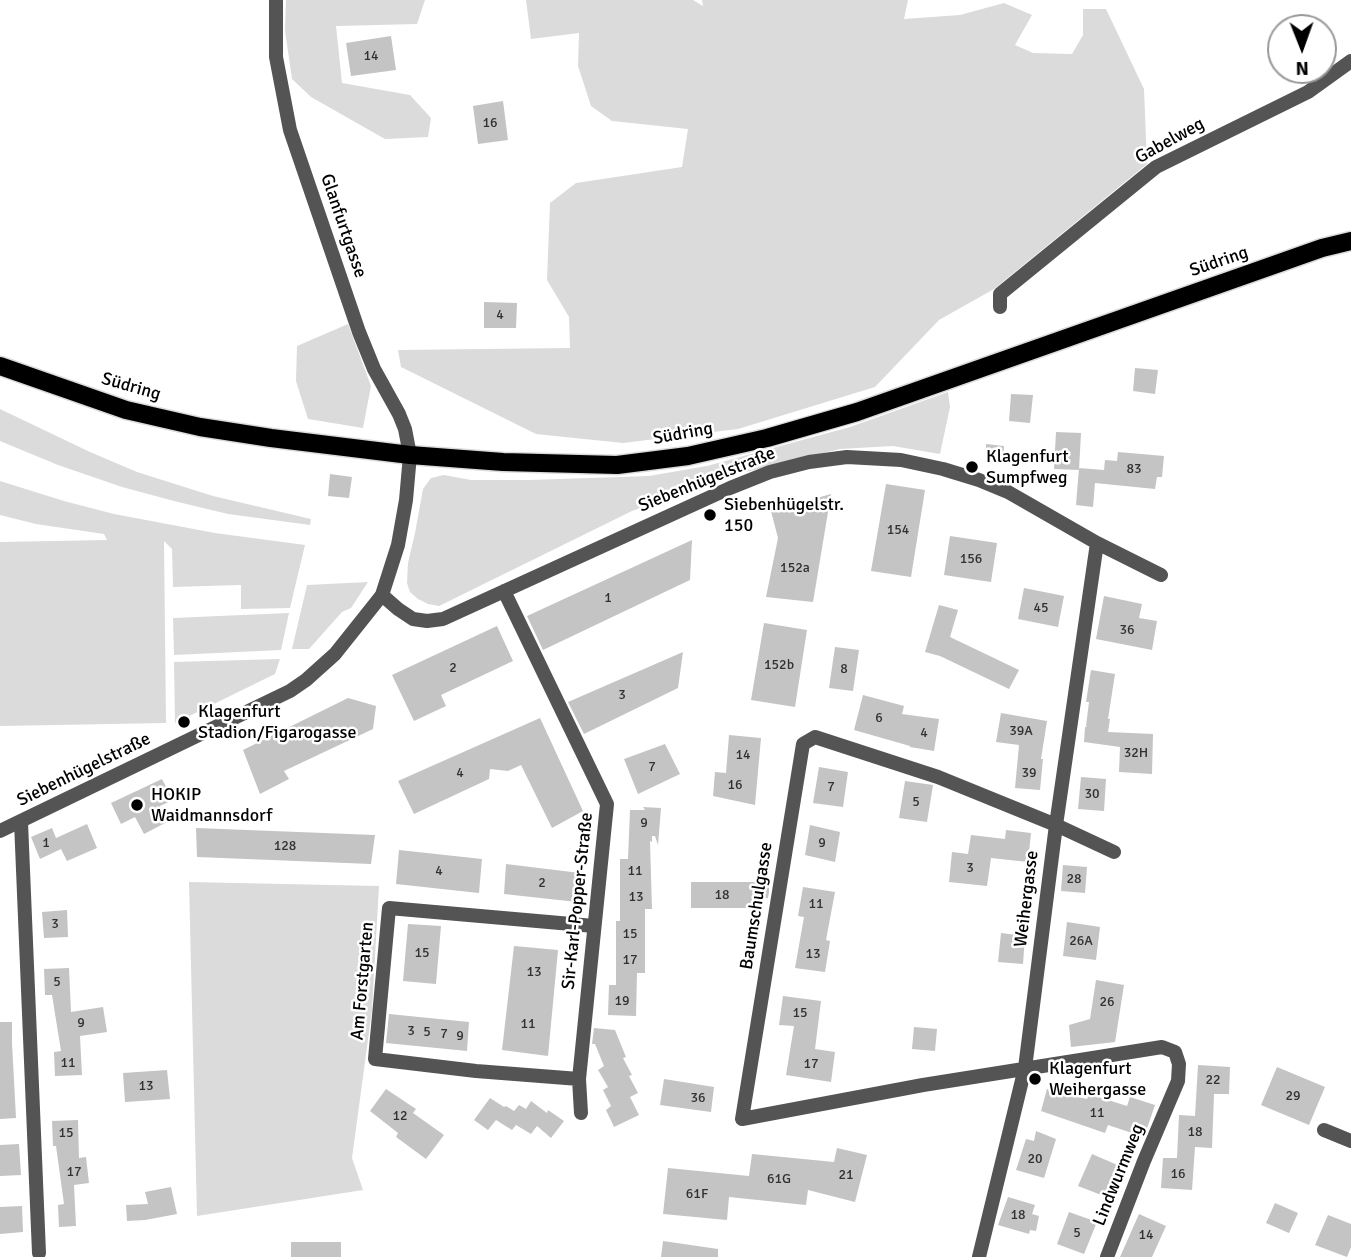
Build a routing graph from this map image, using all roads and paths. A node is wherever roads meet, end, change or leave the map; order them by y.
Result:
1 (276, 0) edge
2 (1351, 61) edge
3 (1351, 241) edge
4 (1000, 307) dead end
5 (0, 366) edge
6 (410, 455) junction
7 (1097, 543) junction
8 (1161, 575) dead end
9 (504, 591) junction
10 (382, 595) junction
11 (21, 821) junction
12 (1056, 825) junction
13 (0, 831) edge
14 (1114, 852) dead end
15 (594, 926) junction
16 (1025, 1068) junction
17 (579, 1079) junction
18 (581, 1113) dead end
19 (1324, 1130) dead end
20 (1351, 1141) edge
21 (39, 1253) dead end
22 (979, 1257) edge
23 (1107, 1257) edge

1 - 6 street, Glanfurtgasse
2 - 4 street, Gabelweg
3 - 6 main road, Südring
5 - 6 main road, Südring
6 - 10 street, Siebenhügelstraße
7 - 8 street, Siebenhügelstraße
7 - 9 street, Siebenhügelstraße
7 - 12 street, Weihergasse
9 - 10 street, Siebenhügelstraße
9 - 15 street, Sir-Karl-Popper-Straße
10 - 11 street, Siebenhügelstraße
11 - 13 street, Siebenhügelstraße
11 - 21 street
12 - 14 street, Baumschulgasse
12 - 16 street, Weihergasse
12 - 16 street, Baumschulgasse
15 - 17 street, Sir-Karl-Popper-Straße
15 - 17 street, Am Forstgarten
16 - 22 street, Weihergasse
16 - 23 street, Lindwurmweg
17 - 18 street, Sir-Karl-Popper-Straße
19 - 20 street

